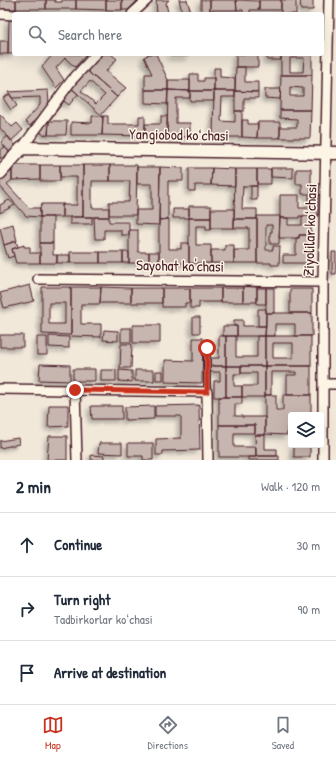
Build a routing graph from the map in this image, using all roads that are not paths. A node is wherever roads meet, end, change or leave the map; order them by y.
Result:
1 (147, 0) edge
2 (329, 0) edge
3 (134, 12) edge
4 (0, 14) edge
5 (12, 15) edge
6 (325, 35) edge
7 (94, 56) edge
8 (22, 148) junction
9 (331, 153) edge
10 (0, 173) edge
11 (38, 279) dead end
12 (323, 282) junction
13 (207, 348) dead end
14 (324, 384) junction
15 (336, 384) edge
16 (0, 389) edge
17 (75, 390) junction
18 (207, 392) junction
19 (77, 460) edge
20 (208, 460) edge
21 (323, 460) edge

1 - 3 street
2 - 6 street, Ziyolilar koʻchasi
4 - 5 street
6 - 9 street, Ziyolilar koʻchasi
7 - 8 street
8 - 9 street, Yangiobod koʻchasi
8 - 10 street
9 - 12 street, Ziyolilar koʻchasi
11 - 12 street, Sayohat ko'chasi
12 - 14 street, Ziyolilar koʻchasi
13 - 18 lane
14 - 15 street
14 - 21 street, Ziyolilar koʻchasi
16 - 17 street
17 - 18 street
17 - 19 street
18 - 20 street

